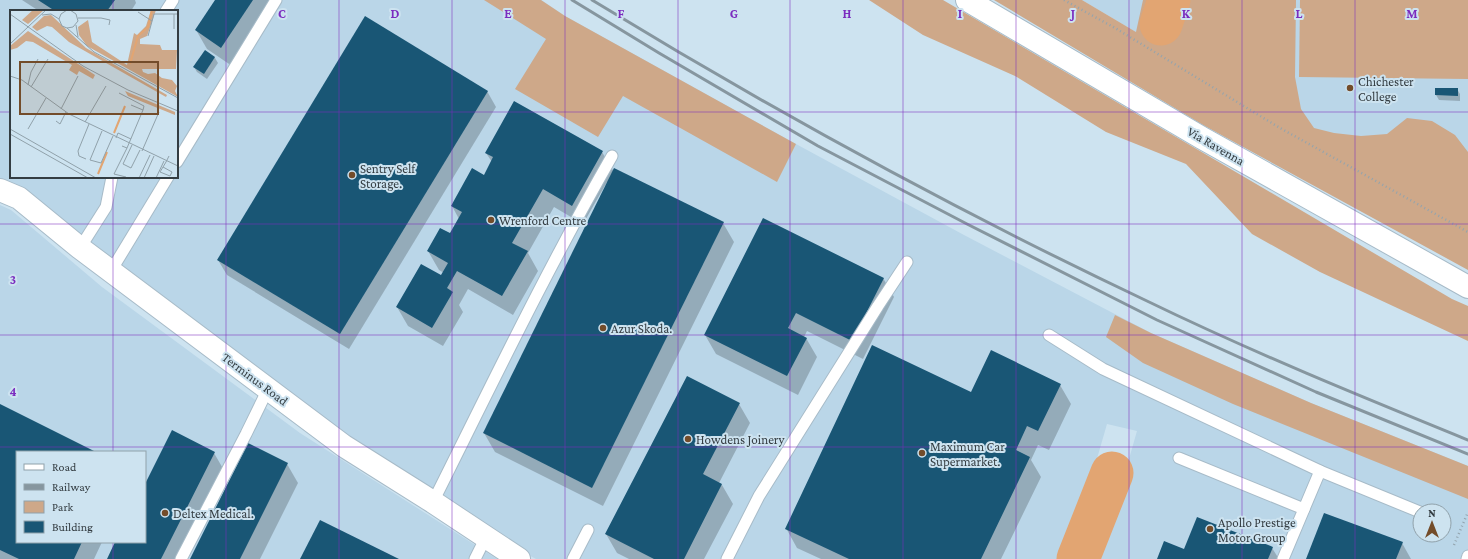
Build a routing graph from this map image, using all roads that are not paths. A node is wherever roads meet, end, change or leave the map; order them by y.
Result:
1 (173, 0) edge
2 (276, 0) edge
3 (967, 0) edge
4 (167, 10) edge
5 (612, 156) dead end
6 (178, 160) edge
7 (112, 178) edge
8 (167, 178) edge
9 (0, 190) edge
10 (80, 248) junction
11 (907, 262) dead end
12 (111, 271) junction
13 (1468, 287) edge
14 (1049, 335) dead end
15 (268, 388) junction
16 (1179, 458) dead end
17 (1320, 471) junction
18 (433, 502) junction
19 (1304, 509) junction
20 (1412, 509) edge
21 (588, 530) dead end
22 (486, 537) junction
23 (1468, 556) edge
24 (181, 559) edge
25 (475, 559) edge
26 (519, 559) edge
27 (573, 559) edge
28 (728, 559) edge
29 (1283, 559) edge
30 (1467, 559) edge

1 - 4 lane
2 - 6 lane
3 - 13 street, Via Ravenna
5 - 18 lane
7 - 10 lane
8 - 12 lane
9 - 10 street, Terminus Road
10 - 12 street, Terminus Road
11 - 28 lane
12 - 15 street, Terminus Road
14 - 17 lane
15 - 18 street, Terminus Road
15 - 24 lane
16 - 19 lane
17 - 19 lane
17 - 20 lane
18 - 22 street, Terminus Road
19 - 29 lane
21 - 27 lane
22 - 25 lane
22 - 26 street, Terminus Road
23 - 30 lane

